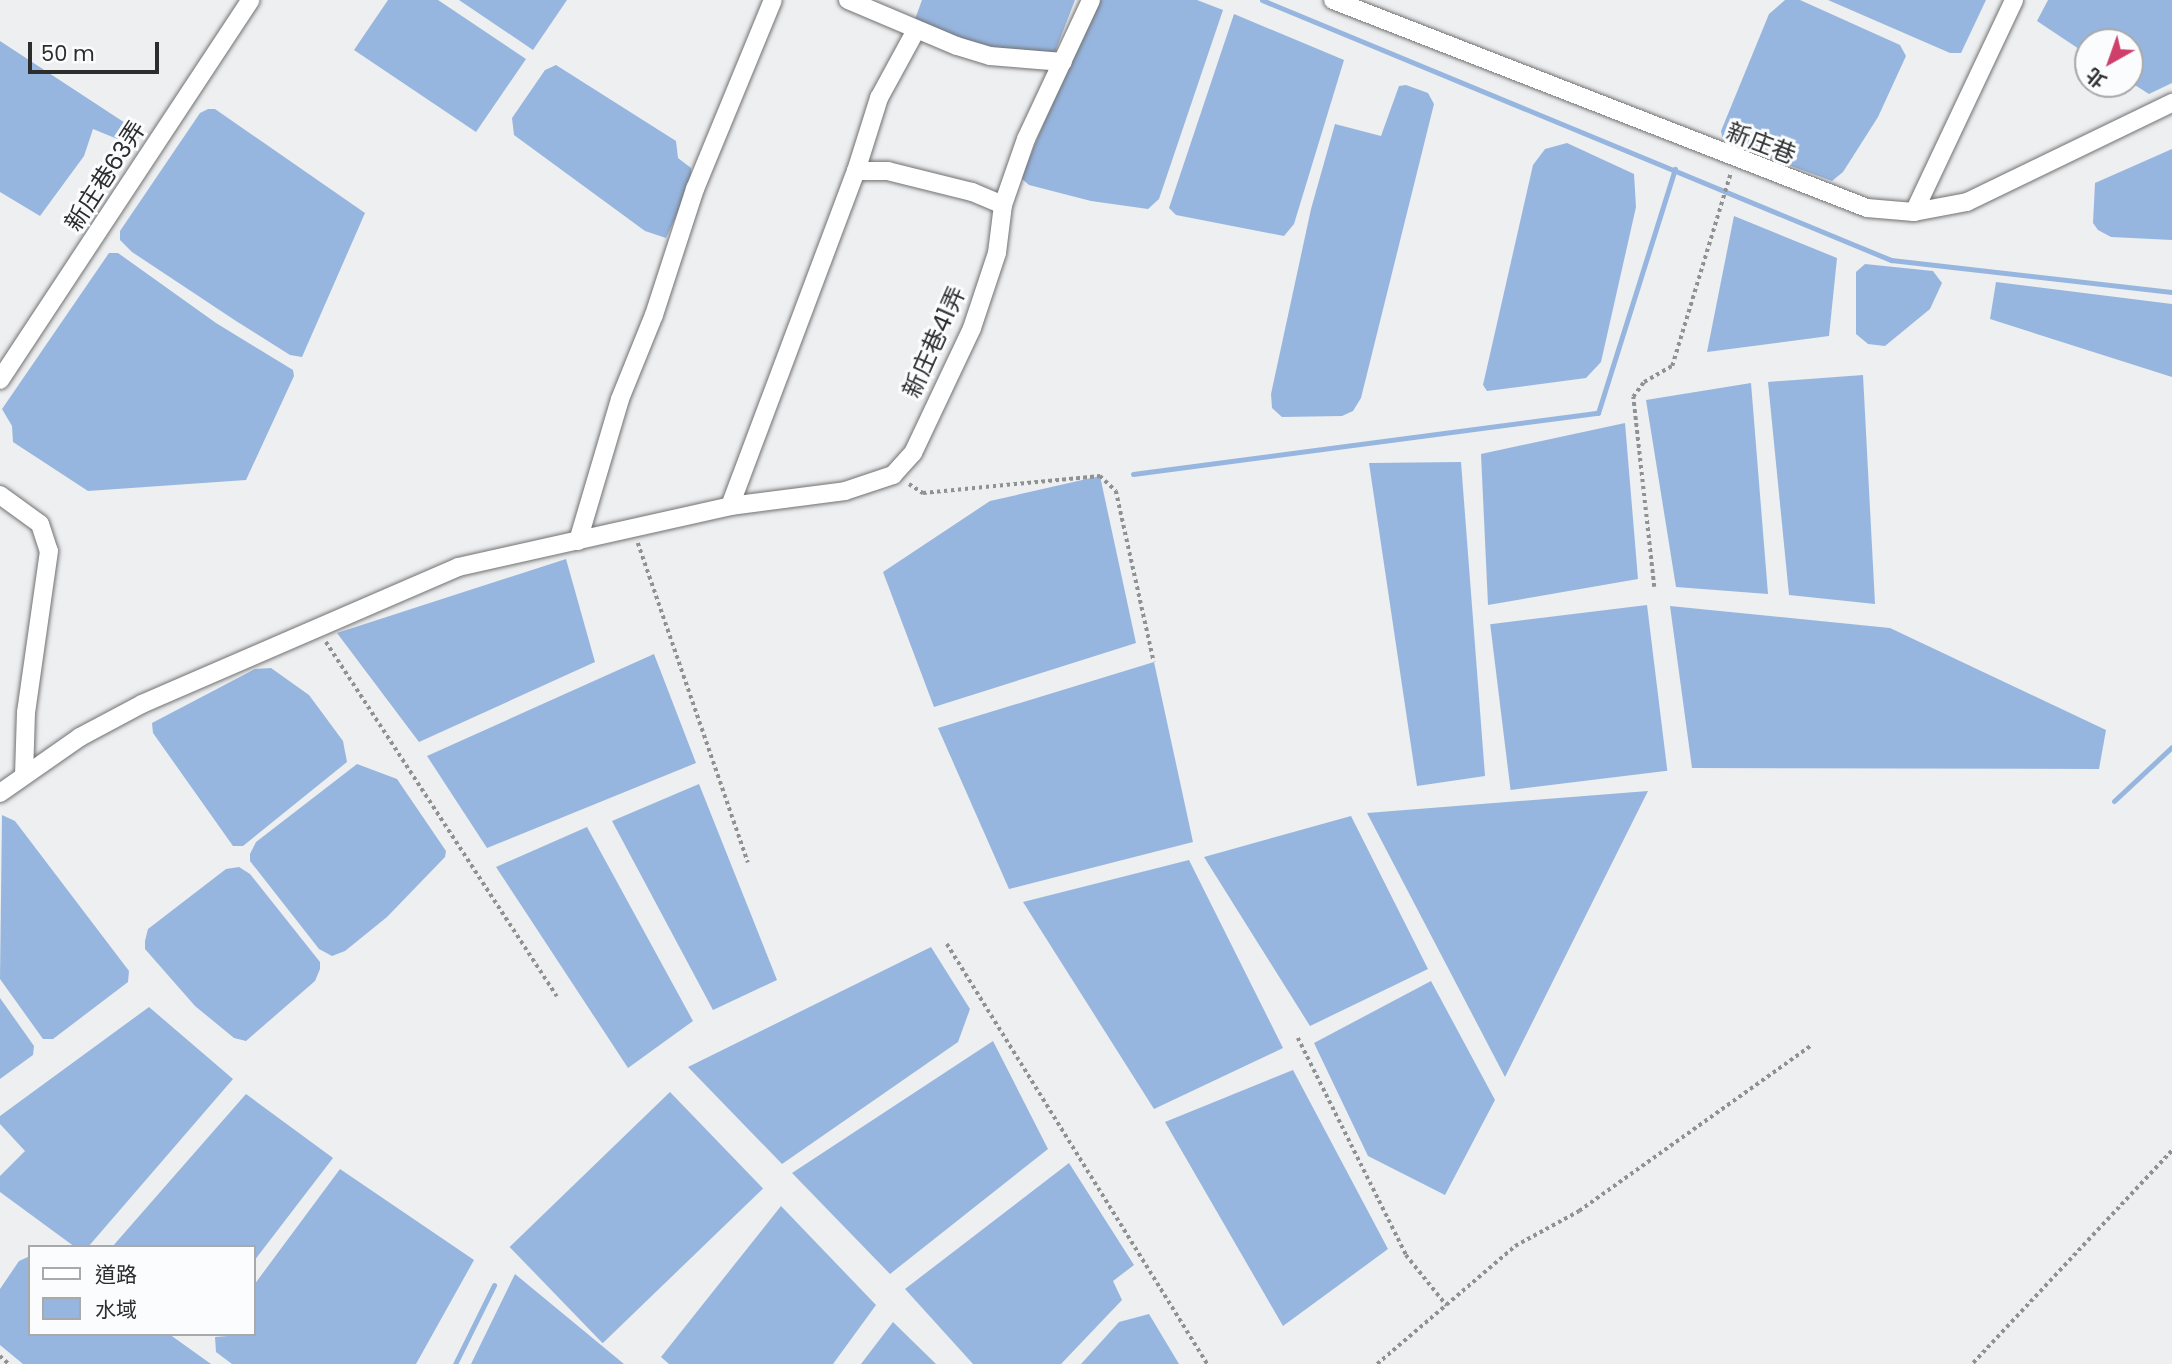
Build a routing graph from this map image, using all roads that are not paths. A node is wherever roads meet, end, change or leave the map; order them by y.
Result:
1 (251, 0) edge
2 (773, 0) edge
3 (848, 0) edge
4 (1091, 0) edge
5 (1333, 0) edge
6 (2014, 0) edge
7 (916, 30) junction
8 (1063, 62) junction
9 (2172, 103) edge
10 (856, 171) junction
11 (1003, 205) junction
12 (1914, 212) junction
13 (0, 380) edge
14 (0, 495) edge
15 (730, 506) junction
16 (578, 541) junction
17 (24, 775) junction
18 (0, 793) edge

1 - 13 street, 新庄巷63弄
2 - 16 street
3 - 7 street
4 - 8 street, 新庄巷41弄
5 - 12 street, 新庄巷
6 - 12 street
7 - 8 street
7 - 10 street
8 - 11 street, 新庄巷41弄
9 - 12 street, 新庄巷
10 - 11 street
10 - 15 street
11 - 15 street, 新庄巷41弄
14 - 17 street
15 - 16 street, 新庄巷41弄
16 - 17 street, 新庄巷41弄
17 - 18 street, 新庄巷41弄

